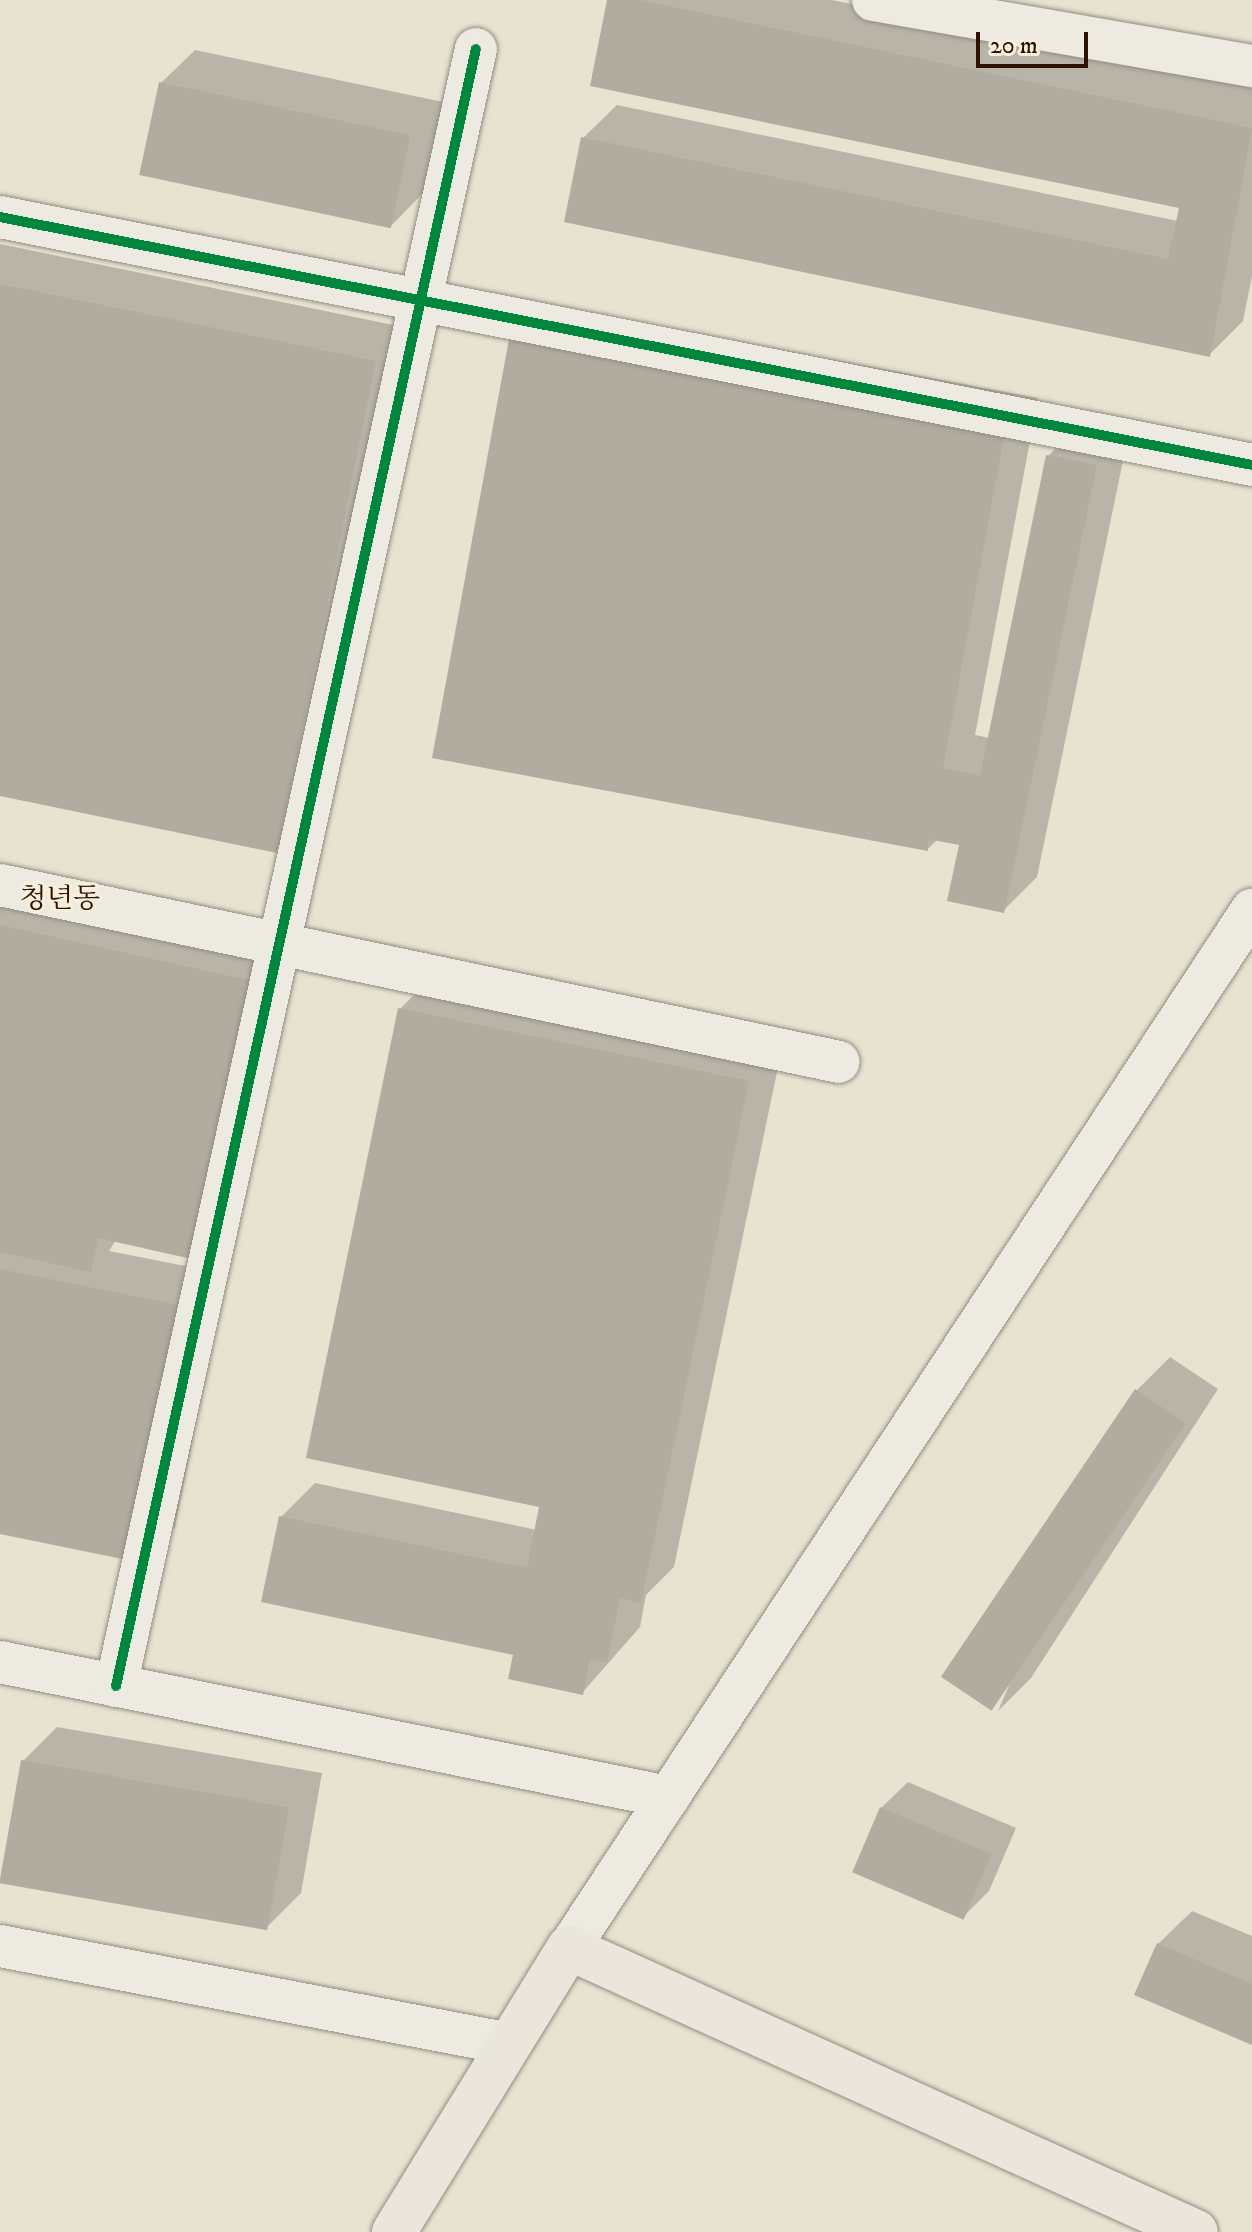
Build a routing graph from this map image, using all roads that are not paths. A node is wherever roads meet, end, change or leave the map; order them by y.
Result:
1 (873, 0) edge
2 (476, 49) dead end
3 (1252, 66) edge
4 (0, 217) edge
5 (424, 298) junction
6 (1252, 465) edge
7 (0, 885) edge
8 (1252, 910) edge
9 (281, 942) junction
10 (839, 1062) dead end
11 (0, 1662) edge
12 (116, 1686) junction
13 (668, 1797) junction
14 (0, 1946) edge
15 (569, 1948) junction
16 (510, 2044) junction
17 (394, 2232) edge
18 (1196, 2232) edge

1 - 3 street
2 - 5 street
4 - 5 street
5 - 6 street
5 - 9 street
7 - 9 street
8 - 13 street
9 - 10 street
9 - 12 street
11 - 12 street
12 - 13 street
13 - 15 street
14 - 16 street
15 - 16 main road
15 - 18 main road
16 - 17 main road

